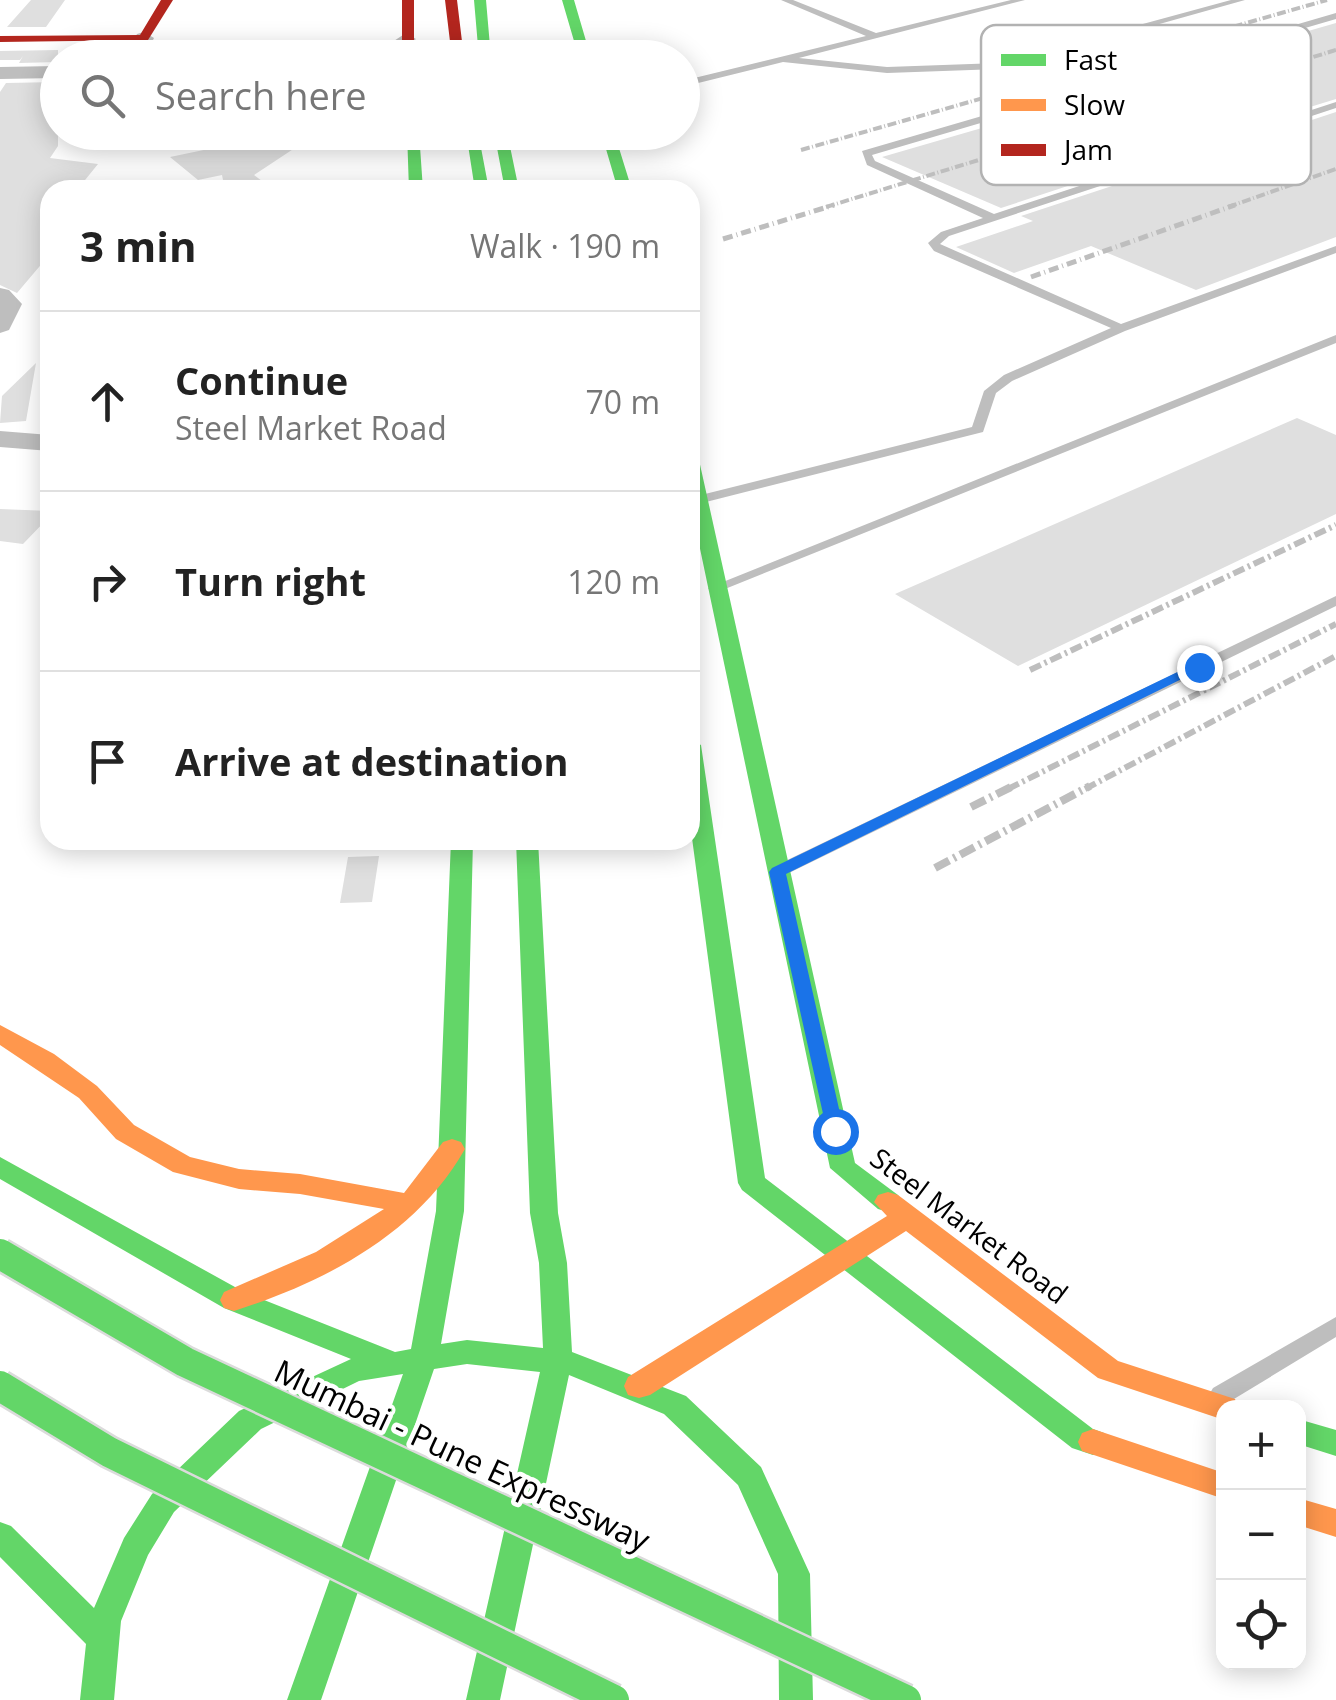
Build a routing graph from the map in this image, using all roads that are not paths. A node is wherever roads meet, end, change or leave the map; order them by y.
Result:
1 (167, 0) edge
2 (408, 0) edge
3 (423, 0) edge
4 (451, 0) edge
5 (480, 0) edge
6 (548, 0) edge
7 (568, 0) edge
8 (786, 0) edge
9 (1021, 0) edge
10 (1241, 0) edge
11 (1336, 16) edge
12 (1149, 25) edge
13 (1304, 25) edge
14 (876, 36) junction
15 (0, 39) edge
16 (144, 40) edge
17 (407, 40) edge
18 (429, 40) edge
19 (456, 40) edge
20 (483, 40) edge
21 (558, 40) edge
22 (580, 40) edge
23 (40, 42) edge
24 (784, 59) junction
25 (981, 67) edge
26 (40, 72) edge
27 (0, 73) edge
28 (700, 80) edge
29 (1336, 105) edge
30 (1311, 113) edge
31 (981, 119) edge
32 (414, 150) edge
33 (475, 150) edge
34 (504, 150) edge
35 (613, 150) edge
36 (415, 180) edge
37 (480, 180) edge
38 (510, 180) edge
39 (622, 180) edge
40 (1093, 185) edge
41 (993, 218) junction
42 (1336, 249) edge
43 (0, 295) edge
44 (0, 325) edge
45 (1121, 328) junction
46 (1336, 339) edge
47 (0, 439) edge
48 (40, 442) edge
49 (700, 499) edge
50 (700, 510) edge
51 (715, 588) junction
52 (1336, 600) edge
53 (700, 816) edge
54 (462, 850) edge
55 (527, 850) edge
56 (778, 872) junction
57 (0, 1034) edge
58 (452, 1150) junction
59 (0, 1167) edge
60 (410, 1204) junction
61 (907, 1216) junction
62 (0, 1254) edge
63 (846, 1255) junction
64 (234, 1300) junction
65 (1336, 1326) edge
66 (425, 1353) junction
67 (558, 1357) junction
68 (385, 1360) junction
69 (0, 1386) edge
70 (639, 1386) junction
71 (1224, 1400) edge
72 (1216, 1405) edge
73 (1306, 1434) edge
74 (1336, 1443) edge
75 (1216, 1483) edge
76 (1306, 1514) edge
77 (1336, 1523) edge
78 (0, 1536) edge
79 (102, 1638) junction
80 (97, 1700) edge
81 (304, 1700) edge
82 (483, 1700) edge
83 (614, 1700) edge
84 (796, 1700) edge
85 (906, 1700) edge

1 - 16 main road
2 - 17 main road
3 - 18 main road
4 - 19 main road
5 - 20 main road
6 - 21 main road
7 - 22 main road
8 - 14 lane
9 - 14 lane
10 - 12 lane
11 - 13 lane
14 - 24 lane
15 - 23 main road
24 - 25 lane
24 - 28 lane
26 - 27 street
29 - 30 lane
31 - 41 lane
32 - 36 main road
33 - 37 main road
34 - 38 main road
35 - 39 main road
40 - 41 lane
41 - 45 lane
42 - 45 lane
43 - 44 street
45 - 49 lane
46 - 51 lane
47 - 48 street
50 - 51 main road, Steel Market Road
51 - 56 main road, Steel Market Road
52 - 56 lane
53 - 63 main road
54 - 58 main road
55 - 67 main road
56 - 61 main road, Steel Market Road
57 - 60 main road
58 - 60 main road
58 - 66 main road
59 - 64 main road
60 - 64 main road
61 - 63 main road
61 - 72 main road, Steel Market Road
62 - 85 main road, Mumbai - Pune Expressway, bridge
63 - 70 main road
63 - 75 main road
64 - 68 main road
65 - 71 lane
66 - 67 main road
66 - 68 main road
66 - 81 main road
67 - 70 main road
67 - 82 main road
68 - 79 main road
69 - 83 main road, bridge
70 - 84 main road
73 - 74 main road
76 - 77 main road
78 - 79 main road
79 - 80 main road

